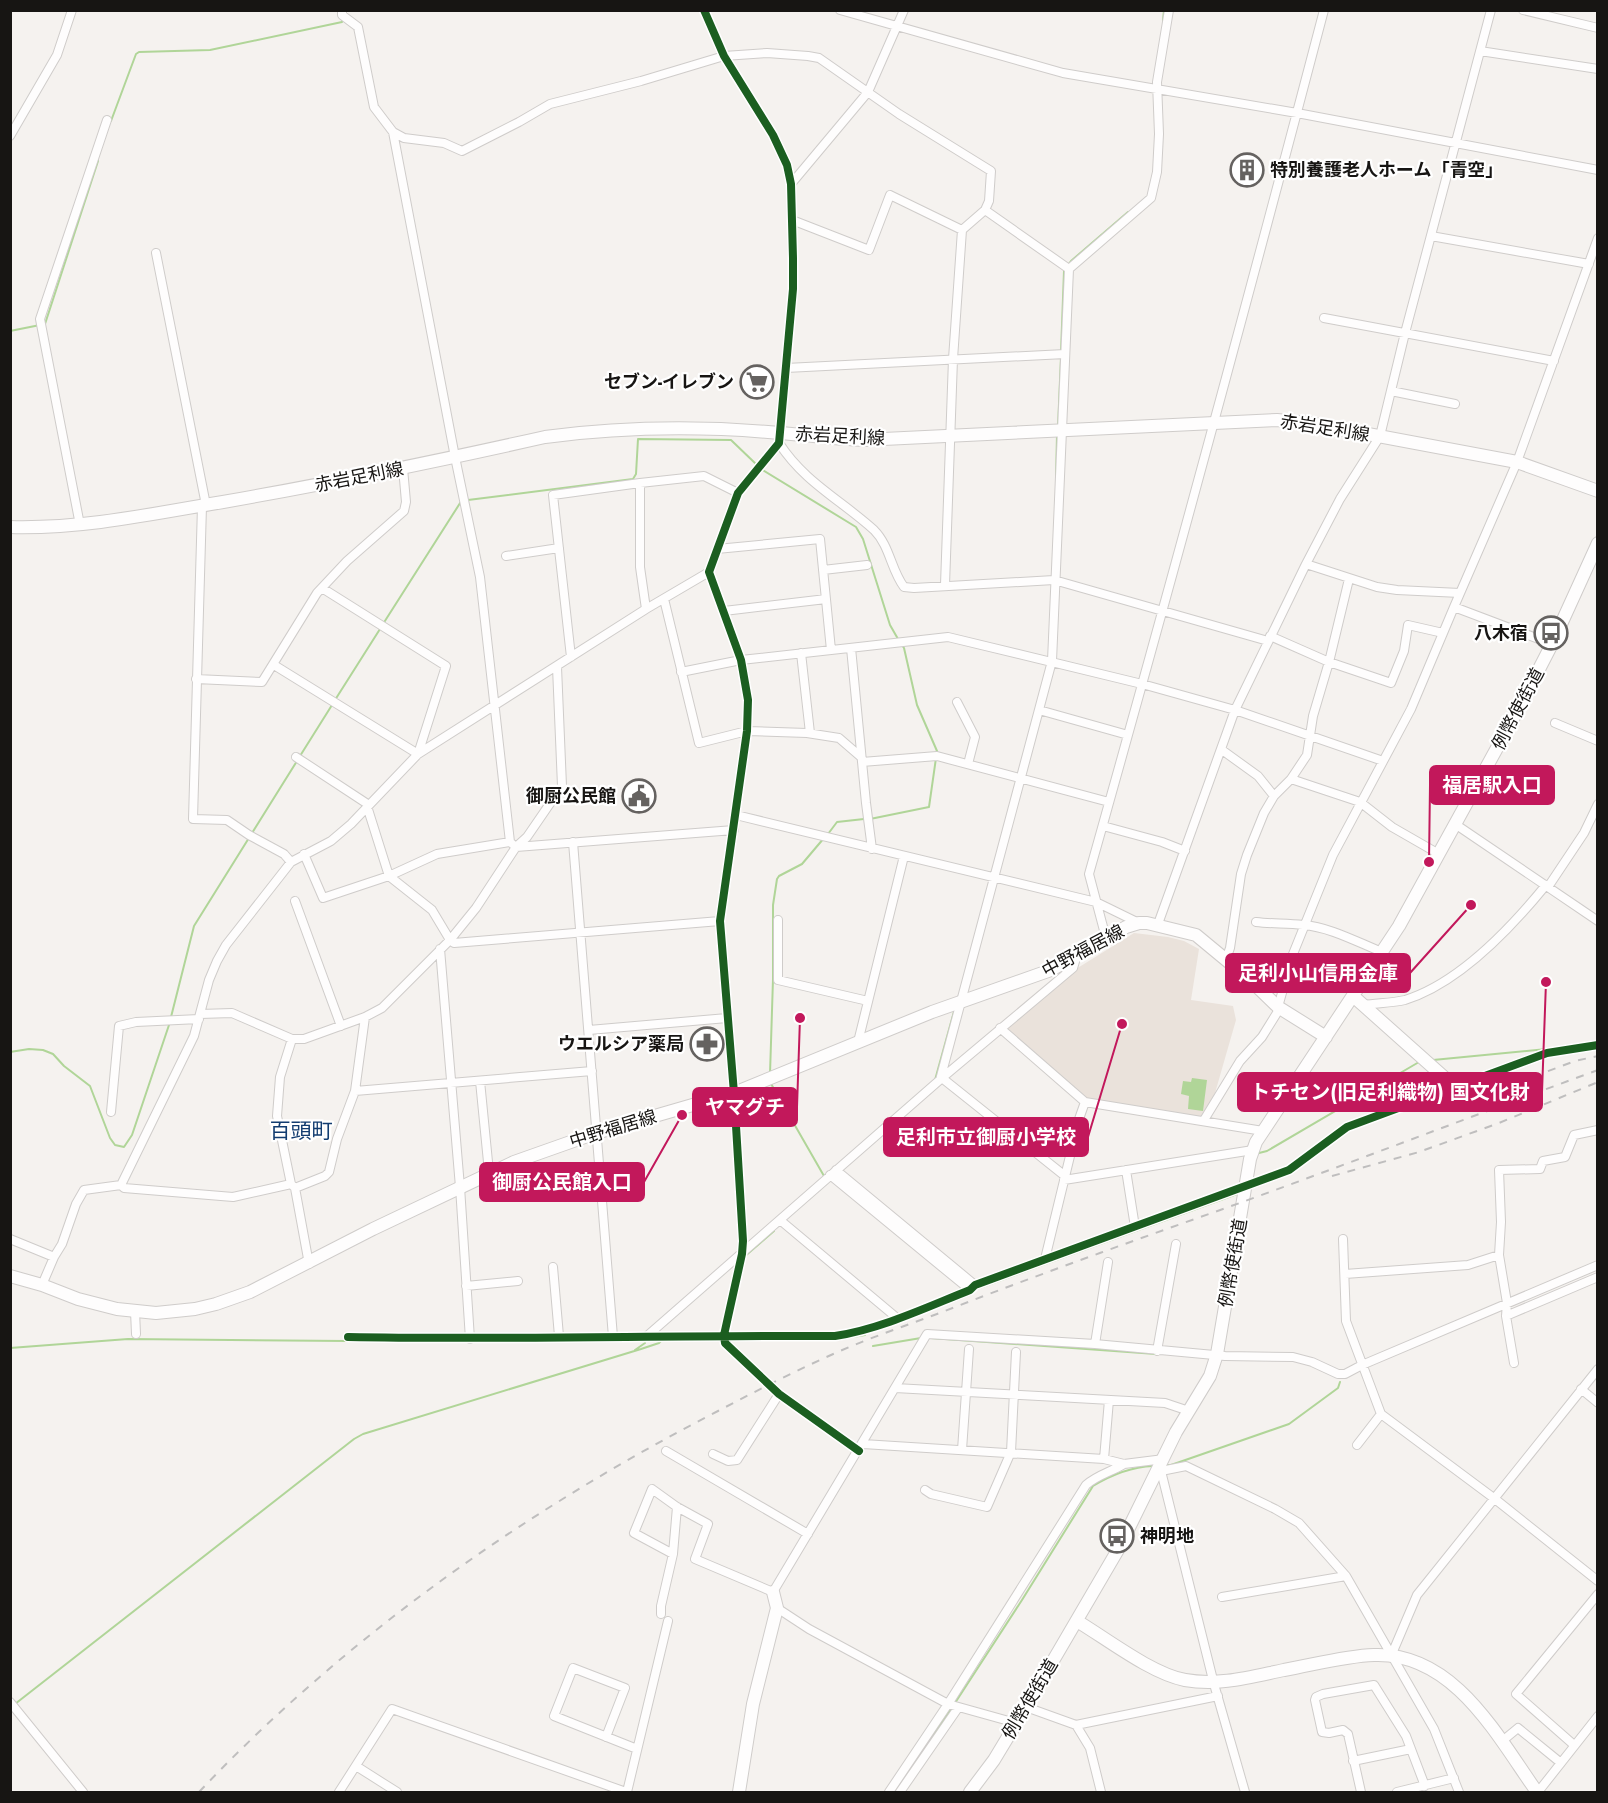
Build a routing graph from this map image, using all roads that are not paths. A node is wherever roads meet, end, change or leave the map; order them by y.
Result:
1 (72, 10) edge
2 (342, 10) edge
3 (704, 10) edge
4 (840, 10) edge
5 (904, 10) edge
6 (1169, 10) edge
7 (1324, 10) edge
8 (1491, 10) edge
9 (1523, 10) edge
10 (897, 27) junction
11 (1598, 28) edge
12 (1480, 51) junction
13 (724, 56) junction
14 (1598, 69) edge
15 (1157, 88) junction
16 (868, 92) junction
17 (1297, 112) junction
18 (107, 120) dead end
19 (393, 132) junction
20 (10, 136) edge
21 (1455, 143) junction
22 (1598, 170) edge
23 (790, 184) junction
24 (985, 210) junction
25 (792, 220) junction
26 (962, 230) junction
27 (1431, 236) junction
28 (1598, 238) edge
29 (156, 253) dead end
30 (1589, 264) junction
31 (1069, 269) junction
32 (1324, 318) dead end
33 (1404, 333) junction
34 (1065, 354) junction
35 (953, 359) junction
36 (1554, 361) junction
37 (786, 368) junction
38 (1391, 391) junction
39 (1455, 404) dead end
40 (1215, 422) junction
41 (1061, 430) junction
42 (951, 435) junction
43 (1380, 436) junction
44 (779, 438) junction
45 (455, 457) junction
46 (1517, 462) junction
47 (403, 468) junction
48 (640, 483) junction
49 (1598, 491) edge
50 (738, 493) junction
51 (204, 505) junction
52 (80, 525) junction
53 (10, 526) edge
54 (1598, 543) edge
55 (559, 548) junction
56 (717, 549) junction
57 (506, 556) dead end
58 (1306, 564) junction
59 (867, 565) dead end
60 (823, 570) junction
61 (709, 572) junction
62 (1349, 579) junction
63 (1054, 580) junction
64 (945, 585) junction
65 (322, 588) junction
66 (1460, 593) junction
67 (664, 599) junction
68 (826, 600) junction
69 (1454, 607) junction
70 (646, 609) junction
71 (723, 611) junction
72 (1162, 611) junction
73 (1443, 633) junction
74 (1269, 638) junction
75 (1552, 644) junction
76 (851, 648) junction
77 (831, 650) junction
78 (801, 653) junction
79 (571, 657) junction
80 (741, 660) junction
81 (1052, 661) junction
82 (1329, 662) junction
83 (274, 665) junction
84 (557, 667) junction
85 (681, 672) junction
86 (196, 680) junction
87 (1142, 684) junction
88 (957, 702) dead end
89 (494, 706) junction
90 (1039, 710) junction
91 (1235, 710) junction
92 (1555, 723) dead end
93 (747, 732) junction
94 (810, 733) junction
95 (1128, 735) junction
96 (1308, 737) junction
97 (1598, 741) edge
98 (1222, 750) junction
99 (418, 754) junction
100 (298, 759) dead end
101 (862, 760) junction
102 (1383, 761) junction
103 (968, 764) junction
104 (1020, 778) junction
105 (1291, 779) junction
106 (1274, 796) junction
107 (1109, 802) junction
108 (1360, 802) junction
109 (1598, 804) edge
110 (367, 806) junction
111 (1595, 813) edge
112 (736, 815) junction
113 (1455, 824) junction
114 (1102, 826) junction
115 (734, 830) junction
116 (573, 842) junction
117 (513, 844) junction
118 (872, 849) junction
119 (1185, 851) junction
120 (304, 854) junction
121 (1439, 854) junction
122 (903, 856) junction
123 (291, 862) junction
124 (389, 876) junction
125 (993, 878) junction
126 (1547, 886) junction
127 (295, 900) dead end
128 (1096, 902) junction
129 (778, 920) dead end
130 (720, 921) junction
131 (1598, 921) edge
132 (1256, 922) dead end
133 (1139, 923) junction
134 (1158, 924) junction
135 (1304, 925) junction
136 (580, 932) junction
137 (1107, 938) junction
138 (450, 940) junction
139 (440, 949) junction
140 (1382, 952) junction
141 (1076, 958) junction
142 (1226, 959) junction
143 (1353, 996) junction
144 (868, 1001) junction
145 (960, 1001) junction
146 (1364, 1005) junction
147 (1279, 1007) junction
148 (200, 1016) junction
149 (366, 1017) junction
150 (727, 1018) junction
151 (342, 1026) junction
152 (1000, 1028) junction
153 (589, 1030) junction
154 (1326, 1037) junction
155 (292, 1039) junction
156 (858, 1042) junction
157 (1598, 1045) edge
158 (592, 1071) junction
159 (941, 1079) junction
160 (480, 1081) junction
161 (451, 1083) junction
162 (1455, 1088) junction
163 (355, 1091) junction
164 (734, 1093) junction
165 (1085, 1101) junction
166 (111, 1112) dead end
167 (1204, 1120) junction
168 (1598, 1130) edge
169 (1263, 1131) junction
170 (596, 1133) junction
171 (1253, 1150) junction
172 (1126, 1170) junction
173 (489, 1172) junction
174 (833, 1173) junction
175 (1065, 1178) junction
176 (1246, 1184) junction
177 (122, 1185) junction
178 (293, 1186) junction
179 (460, 1187) junction
180 (780, 1220) junction
181 (1135, 1227) junction
182 (10, 1239) edge
183 (1343, 1239) dead end
184 (1176, 1244) dead end
185 (742, 1254) junction
186 (1500, 1255) junction
187 (54, 1257) junction
188 (1045, 1259) junction
189 (1108, 1262) dead end
190 (309, 1264) junction
191 (1598, 1265) edge
192 (554, 1267) dead end
193 (1345, 1274) junction
194 (10, 1276) edge
195 (1598, 1276) edge
196 (518, 1281) dead end
197 (42, 1285) junction
198 (466, 1286) junction
199 (973, 1288) junction
200 (1507, 1303) junction
201 (135, 1311) junction
202 (1506, 1316) junction
203 (897, 1318) junction
204 (136, 1334) dead end
205 (724, 1335) junction
206 (559, 1336) junction
207 (647, 1336) junction
208 (348, 1337) dead end
209 (613, 1337) junction
210 (470, 1339) junction
211 (1095, 1344) junction
212 (969, 1349) dead end
213 (1157, 1351) junction
214 (1016, 1352) dead end
215 (1217, 1354) junction
216 (1514, 1363) dead end
217 (1362, 1365) junction
218 (1598, 1369) edge
219 (895, 1388) junction
220 (1581, 1389) junction
221 (966, 1391) junction
222 (779, 1394) junction
223 (1014, 1394) junction
224 (1109, 1400) junction
225 (1598, 1403) edge
226 (1189, 1411) junction
227 (1381, 1414) junction
228 (1357, 1445) dead end
229 (861, 1448) junction
230 (962, 1450) junction
231 (666, 1451) dead end
232 (1011, 1452) junction
233 (713, 1454) dead end
234 (1104, 1459) junction
235 (1124, 1464) junction
236 (1162, 1464) junction
237 (925, 1490) dead end
238 (1495, 1499) junction
239 (676, 1507) junction
240 (808, 1534) junction
241 (673, 1554) junction
242 (1346, 1576) junction
243 (1598, 1581) edge
244 (773, 1593) junction
245 (1598, 1594) edge
246 (1222, 1598) dead end
247 (777, 1608) junction
248 (1077, 1621) junction
249 (1393, 1657) junction
250 (1216, 1690) junction
251 (953, 1706) junction
252 (12, 1707) edge
253 (1026, 1707) junction
254 (1598, 1716) edge
255 (1016, 1723) junction
256 (1076, 1725) junction
257 (606, 1737) junction
258 (1501, 1742) junction
259 (1574, 1745) junction
260 (638, 1749) junction
261 (1412, 1749) junction
262 (1353, 1761) junction
263 (1561, 1763) junction
264 (356, 1766) junction
265 (1454, 1778) junction
266 (1425, 1786) junction
267 (83, 1792) edge
268 (339, 1792) edge
269 (397, 1792) edge
270 (627, 1792) edge
271 (740, 1792) edge
272 (889, 1792) edge
273 (900, 1792) edge
274 (970, 1792) edge
275 (1101, 1792) edge
276 (1245, 1792) edge
277 (1361, 1792) edge
278 (1397, 1792) edge
279 (1459, 1792) edge
280 (1537, 1792) edge

1 - 20 street
2 - 19 street
3 - 13 street
4 - 10 street
5 - 10 street
6 - 15 street
7 - 17 street
8 - 12 street
9 - 11 street
10 - 15 street
10 - 16 street
12 - 14 street
12 - 21 street
13 - 16 street
13 - 19 street
13 - 23 street
15 - 17 street
15 - 31 street
16 - 23 street
16 - 24 street
17 - 21 street
17 - 40 street
18 - 52 street
19 - 45 street
21 - 22 street
21 - 27 street
23 - 25 street
24 - 26 street
24 - 31 street
25 - 26 street
25 - 37 street
26 - 35 street
27 - 30 street
27 - 33 street
28 - 30 street
29 - 51 street
30 - 36 street
31 - 34 street
32 - 33 street
33 - 36 street
33 - 38 street
34 - 35 street
34 - 41 street
35 - 37 street
35 - 42 street
36 - 46 street
37 - 44 street
38 - 39 street
38 - 43 street
40 - 41 main road, 赤岩足利線
40 - 43 main road, 赤岩足利線
40 - 72 street
41 - 42 main road, 赤岩足利線
41 - 63 street
42 - 44 main road, 赤岩足利線
42 - 64 street
43 - 46 main road, 赤岩足利線
43 - 58 street
44 - 45 main road, 赤岩足利線
44 - 50 street
44 - 64 street
45 - 47 main road, 赤岩足利線
45 - 89 street
46 - 49 main road, 赤岩足利線
46 - 66 street
47 - 51 main road, 赤岩足利線
47 - 65 street
48 - 50 street
48 - 55 street
48 - 70 street
50 - 56 street
51 - 52 main road, 赤岩足利線
51 - 86 street
52 - 53 main road, 赤岩足利線
54 - 75 main road, 例幣使街道
55 - 57 street
55 - 79 street
56 - 60 street
56 - 61 street
58 - 62 street
58 - 74 street
59 - 60 street
60 - 68 street
61 - 67 street
61 - 71 street
62 - 66 street
62 - 82 street
63 - 64 street
63 - 72 street
63 - 81 street
65 - 83 street
65 - 99 street
66 - 69 street
67 - 70 street
67 - 85 street
68 - 71 street
68 - 77 street
69 - 73 street
69 - 75 street
70 - 79 street
71 - 80 street
72 - 74 street
72 - 87 street
73 - 82 street
73 - 102 street
74 - 82 street
74 - 91 street
75 - 113 main road, 例幣使街道
76 - 77 street
76 - 81 street
76 - 101 street
77 - 78 street
78 - 80 street
78 - 94 street
79 - 84 street
80 - 85 street
80 - 93 street
81 - 87 street
81 - 90 street
82 - 96 street
83 - 86 street
83 - 99 street
84 - 89 street
84 - 117 street
85 - 93 street
86 - 123 street
87 - 91 street
87 - 95 street
88 - 103 street
89 - 99 street
89 - 117 street
90 - 95 street
90 - 104 street
91 - 96 street
91 - 98 street
92 - 97 street
93 - 94 street
93 - 112 street
94 - 101 street
95 - 107 street
96 - 102 street
96 - 105 street
98 - 106 street
98 - 119 street
99 - 110 street
100 - 110 street
101 - 103 street
101 - 118 street
102 - 108 street
103 - 104 street
104 - 107 street
104 - 125 street
105 - 106 street
105 - 108 street
106 - 142 street
107 - 114 street
108 - 121 street
108 - 135 street
109 - 111 street
110 - 120 street
110 - 124 street
111 - 126 street
112 - 115 street
112 - 118 street
113 - 121 main road, 例幣使街道
113 - 126 street
114 - 119 street
114 - 128 street
115 - 116 street
115 - 130 street
116 - 117 street
116 - 136 street
117 - 124 street
117 - 138 street
118 - 122 street
119 - 134 street
120 - 123 street
120 - 124 street
121 - 140 main road, 例幣使街道
122 - 125 street
122 - 144 street
123 - 148 street
124 - 138 street
125 - 128 street
125 - 145 street
126 - 131 street
126 - 146 street
127 - 151 street
128 - 133 street
128 - 137 street
129 - 144 street
130 - 136 street
130 - 150 street
132 - 135 street
133 - 134 main road, 中野福居線
133 - 137 main road, 中野福居線
134 - 142 main road, 中野福居線
135 - 140 street
135 - 147 street
136 - 138 street
136 - 153 street
137 - 141 main road, 中野福居線
138 - 139 street
139 - 149 street
139 - 161 street
140 - 143 main road, 例幣使街道
141 - 145 main road, 中野福居線
141 - 152 street
142 - 147 main road, 中野福居線
143 - 146 main road
143 - 154 main road, 例幣使街道
144 - 156 street
145 - 156 main road, 中野福居線
145 - 159 street
146 - 162 main road
147 - 154 main road, 中野福居線
147 - 167 street
148 - 155 street
148 - 166 street
148 - 177 street
149 - 151 street
149 - 163 street
150 - 153 street
150 - 164 street
151 - 155 street
152 - 159 street
152 - 165 street
153 - 158 street
154 - 169 main road, 例幣使街道
155 - 178 street
156 - 164 main road, 中野福居線
157 - 162 street
158 - 160 street
158 - 170 street
159 - 174 street
159 - 175 street
160 - 161 street
160 - 173 street
161 - 163 street
161 - 179 street
162 - 176 street
163 - 178 street
164 - 170 main road, 中野福居線
164 - 185 street
165 - 167 street
165 - 175 street
167 - 169 street
168 - 186 street
169 - 171 main road, 例幣使街道
170 - 173 main road, 中野福居線
170 - 209 street
171 - 172 street
171 - 176 main road, 例幣使街道
172 - 175 street
172 - 181 street
173 - 179 main road, 中野福居線
174 - 180 street
174 - 199 street
175 - 188 street
176 - 181 street
176 - 215 main road, 例幣使街道
177 - 178 street
177 - 187 street
178 - 190 street
179 - 190 main road, 中野福居線
179 - 198 street
180 - 185 street
180 - 203 street
181 - 188 street
182 - 187 street
183 - 193 street
184 - 213 street
185 - 205 street
185 - 207 street
186 - 193 street
186 - 200 street
187 - 197 street
188 - 199 street
189 - 211 street
190 - 201 main road, 中野福居線
191 - 200 street
192 - 206 street
193 - 217 street
194 - 197 main road, 中野福居線
195 - 202 street
196 - 198 street
197 - 201 main road, 中野福居線
198 - 210 street
199 - 203 street
200 - 202 street
200 - 217 street
201 - 204 street
202 - 216 street
203 - 205 street
205 - 207 street
205 - 222 street
206 - 209 street
206 - 210 street
207 - 209 street
208 - 210 street
211 - 213 street
211 - 219 street
212 - 221 street
213 - 215 street
214 - 223 street
215 - 217 street
215 - 226 main road, 例幣使街道
217 - 227 street
218 - 220 street
219 - 221 street
219 - 229 street
220 - 225 street
220 - 238 street
221 - 223 street
221 - 230 street
222 - 229 street
222 - 233 street
223 - 224 street
223 - 232 street
224 - 226 street
224 - 234 street
226 - 236 main road, 例幣使街道
227 - 228 street
227 - 238 street
229 - 230 street
229 - 240 street
230 - 232 street
231 - 240 street
232 - 234 street
232 - 237 street
234 - 235 street
235 - 236 street
235 - 251 street
236 - 242 street
236 - 248 main road, 例幣使街道
236 - 250 street
238 - 243 street
238 - 249 street
239 - 241 street
239 - 241 street
239 - 244 street
240 - 244 street
241 - 260 street
242 - 246 street
242 - 249 street
244 - 247 main road
245 - 259 street
247 - 251 street
247 - 271 main road
248 - 250 main road
248 - 253 main road, 例幣使街道
249 - 250 main road
249 - 258 main road
249 - 265 street
250 - 256 street
250 - 276 street
251 - 255 street
251 - 272 street
251 - 273 street
252 - 267 street
253 - 255 main road, 例幣使街道
253 - 256 street
254 - 259 street
255 - 274 main road, 例幣使街道
256 - 275 street
257 - 257 street
257 - 260 street
258 - 263 street
258 - 280 main road
259 - 263 street
260 - 270 street
261 - 262 street
261 - 262 street
261 - 266 street
262 - 277 street
263 - 280 street
264 - 268 street
264 - 269 street
264 - 270 street
265 - 266 street
265 - 279 street
266 - 278 street

